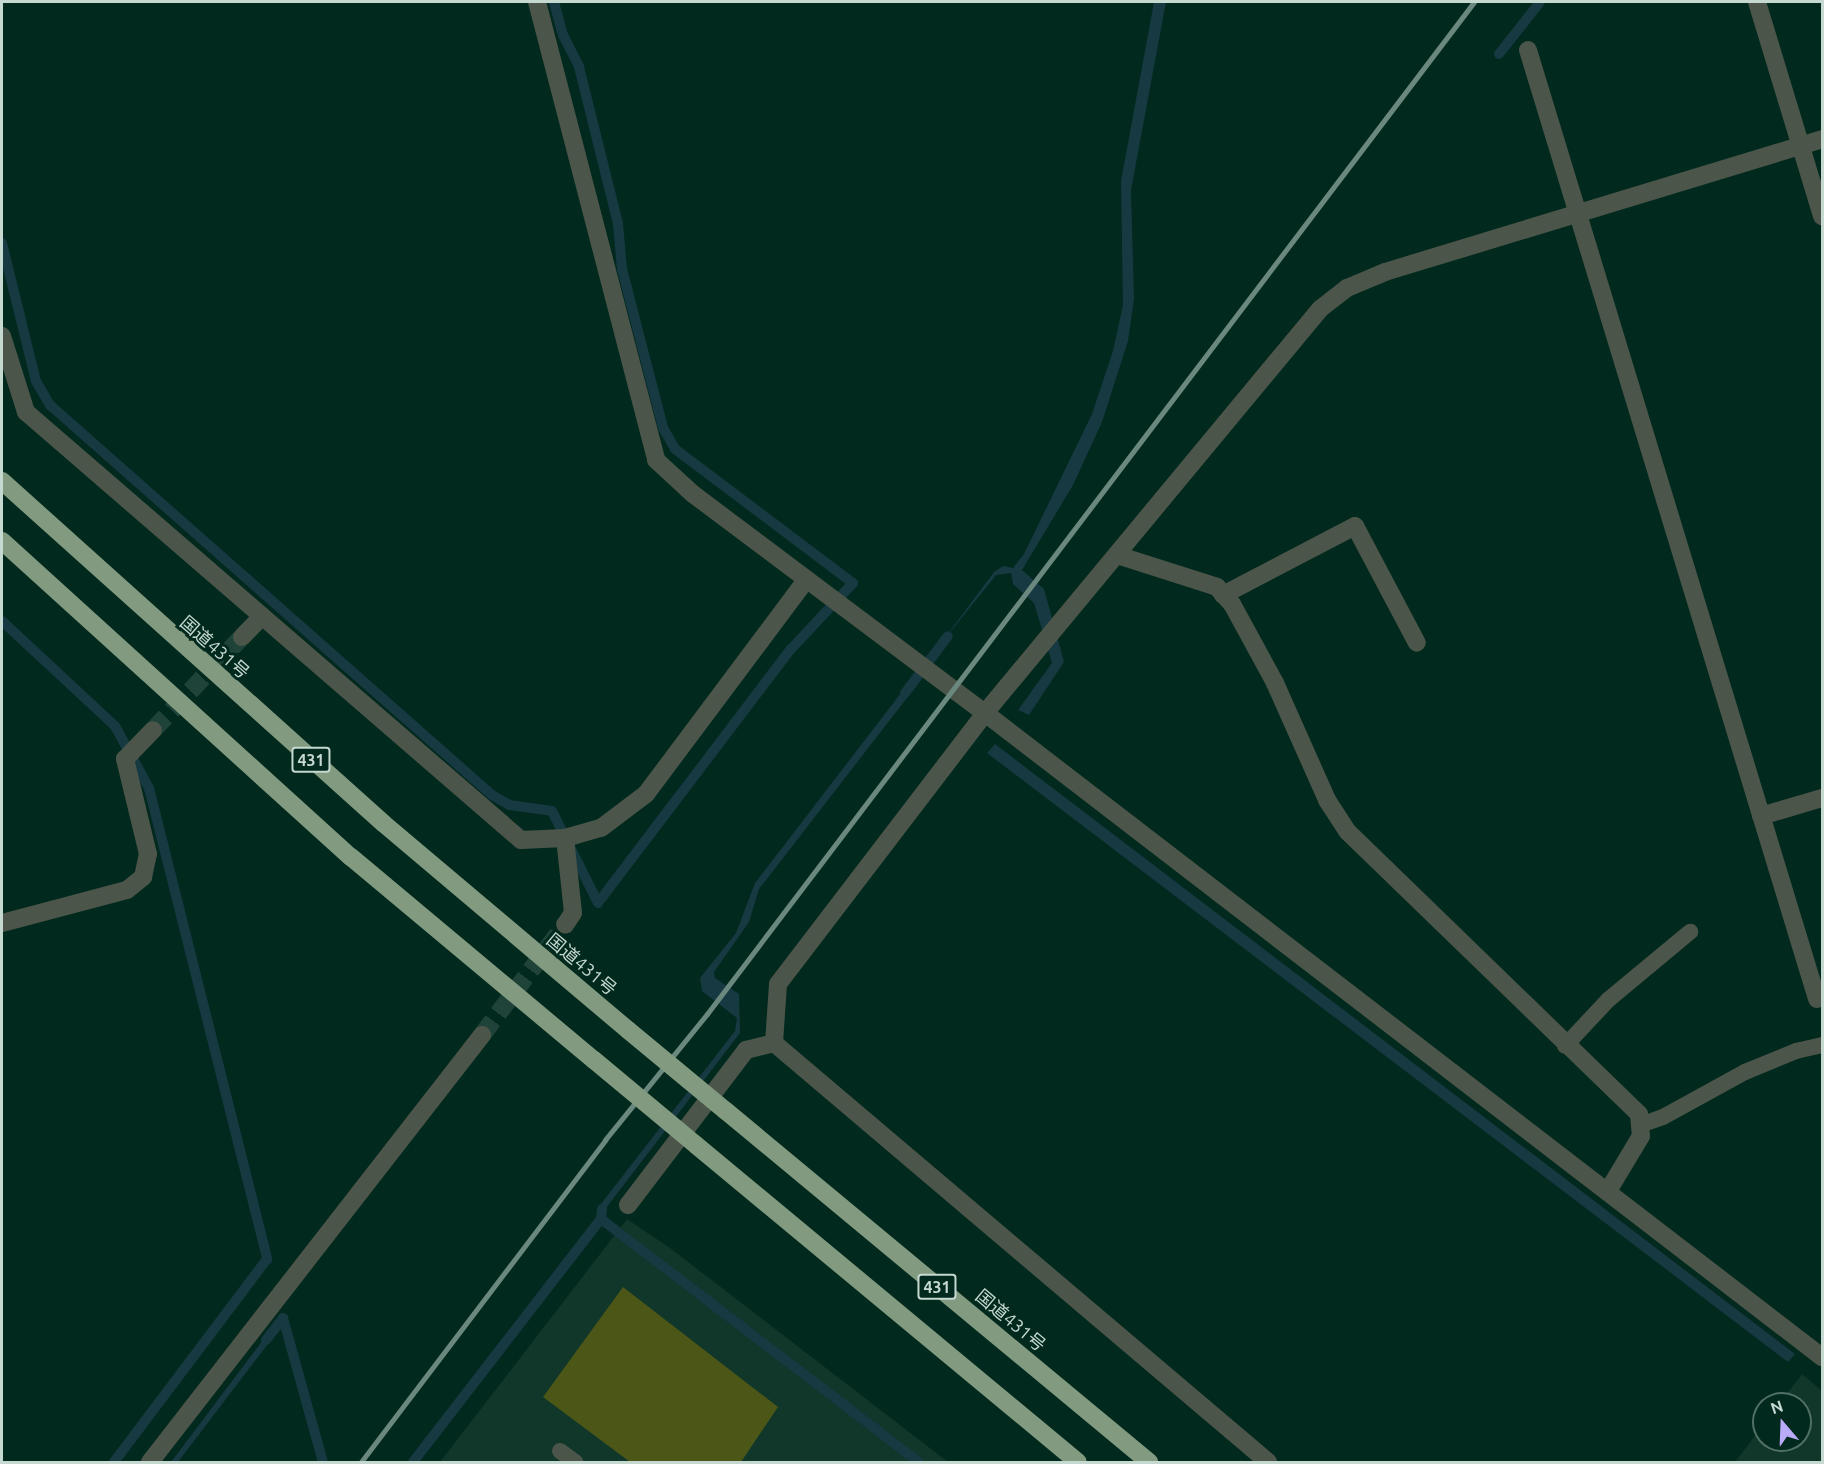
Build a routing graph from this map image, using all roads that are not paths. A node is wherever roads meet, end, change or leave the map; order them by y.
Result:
1 (537, 2) edge
2 (1757, 2) edge
3 (1528, 50) dead end
4 (1822, 139) edge
5 (1801, 146) junction
6 (1578, 212) junction
7 (1822, 216) edge
8 (2, 336) edge
9 (2, 481) edge
10 (2, 541) edge
11 (1117, 555) junction
12 (806, 580) junction
13 (1223, 595) junction
14 (262, 615) junction
15 (242, 637) tunnel mouth
16 (1417, 643) dead end
17 (985, 712) junction
18 (153, 730) tunnel mouth
19 (1822, 798) edge
20 (1761, 816) junction
21 (565, 838) junction
22 (2, 923) edge
23 (565, 925) tunnel mouth
24 (1690, 932) dead end
25 (1817, 999) dead end
26 (482, 1035) tunnel mouth
27 (774, 1043) junction
28 (1822, 1044) edge
29 (1565, 1046) junction
30 (1640, 1125) junction
31 (1608, 1191) junction
32 (628, 1205) dead end
33 (1822, 1357) edge
34 (560, 1451) dead end
35 (150, 1462) edge
36 (575, 1462) edge
37 (1078, 1462) edge
38 (1149, 1462) edge
39 (1268, 1462) edge

1 - 12 street
2 - 5 street
3 - 6 street
4 - 5 street
5 - 6 street
5 - 7 street
6 - 11 street
6 - 20 street
8 - 14 street
9 - 38 highway, 国道431号 / 431, bridge
10 - 37 highway, 431, bridge
11 - 13 street
11 - 17 street
12 - 17 street
12 - 21 street
13 - 16 street
13 - 29 street
14 - 15 street
14 - 21 street
17 - 27 street
17 - 31 street
18 - 22 street
19 - 20 street
20 - 25 street
21 - 23 street
24 - 29 lane
26 - 35 street
27 - 32 street
27 - 39 street
28 - 30 lane
29 - 30 street
30 - 31 street
31 - 33 street
34 - 36 lane

